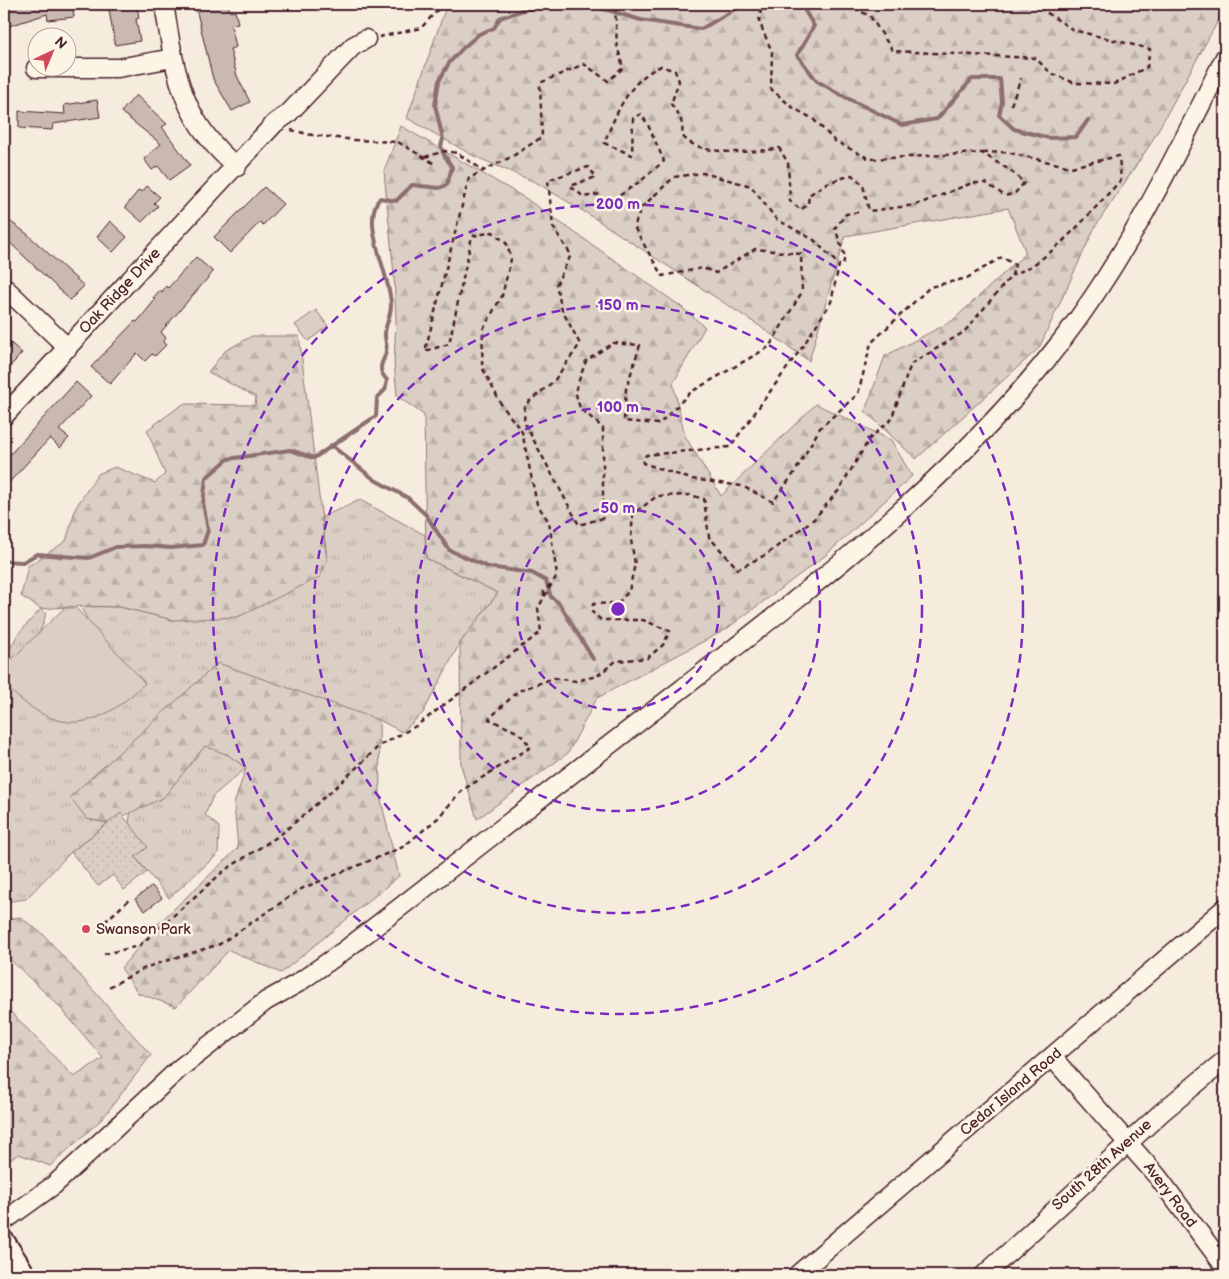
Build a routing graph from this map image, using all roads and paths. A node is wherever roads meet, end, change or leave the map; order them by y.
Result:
1 (164, 4) edge
2 (443, 4) edge
3 (617, 4) edge
4 (762, 4) edge
5 (846, 4) edge
6 (1034, 4) edge
7 (366, 40) joint
8 (1225, 57) edge
9 (173, 58) junction
10 (78, 68) edge
11 (1021, 78) dead end
12 (1011, 105) dead end
13 (275, 123) junction
14 (982, 153) junction
15 (424, 157) junction
16 (435, 164) dead end
17 (237, 166) junction
18 (484, 171) junction
19 (859, 212) dead end
20 (843, 264) dead end
21 (1012, 275) junction
22 (4, 287) edge
23 (68, 348) junction
24 (4, 416) edge
25 (131, 898) dead end
26 (1225, 908) edge
27 (98, 928) dead end
28 (104, 954) dead end
29 (109, 987) dead end
30 (1052, 1057) junction
31 (1225, 1060) edge
32 (1128, 1142) junction
33 (4, 1221) edge
34 (4, 1243) edge
35 (1225, 1267) edge
36 (24, 1275) edge
37 (797, 1275) edge
38 (984, 1275) edge

1 - 9 street
2 - 7 path
3 - 18 path
4 - 14 path
5 - 6 path
7 - 13 street, Oak Ridge Drive
8 - 33 street
9 - 10 street
9 - 17 street
11 - 12 path
13 - 15 path
13 - 17 street, Oak Ridge Drive
14 - 21 path
14 - 21 path
15 - 16 path
15 - 18 path
17 - 23 street, Oak Ridge Drive
18 - 28 path
19 - 20 path
21 - 29 path
22 - 23 street
23 - 24 street, Oak Ridge Drive
25 - 27 path
26 - 30 street, Cedar Island Road
30 - 32 street, Avery Road
30 - 37 street, Cedar Island Road
31 - 32 street, South 28th Avenue
32 - 35 street, Avery Road
32 - 38 street, South 28th Avenue
34 - 36 main road

